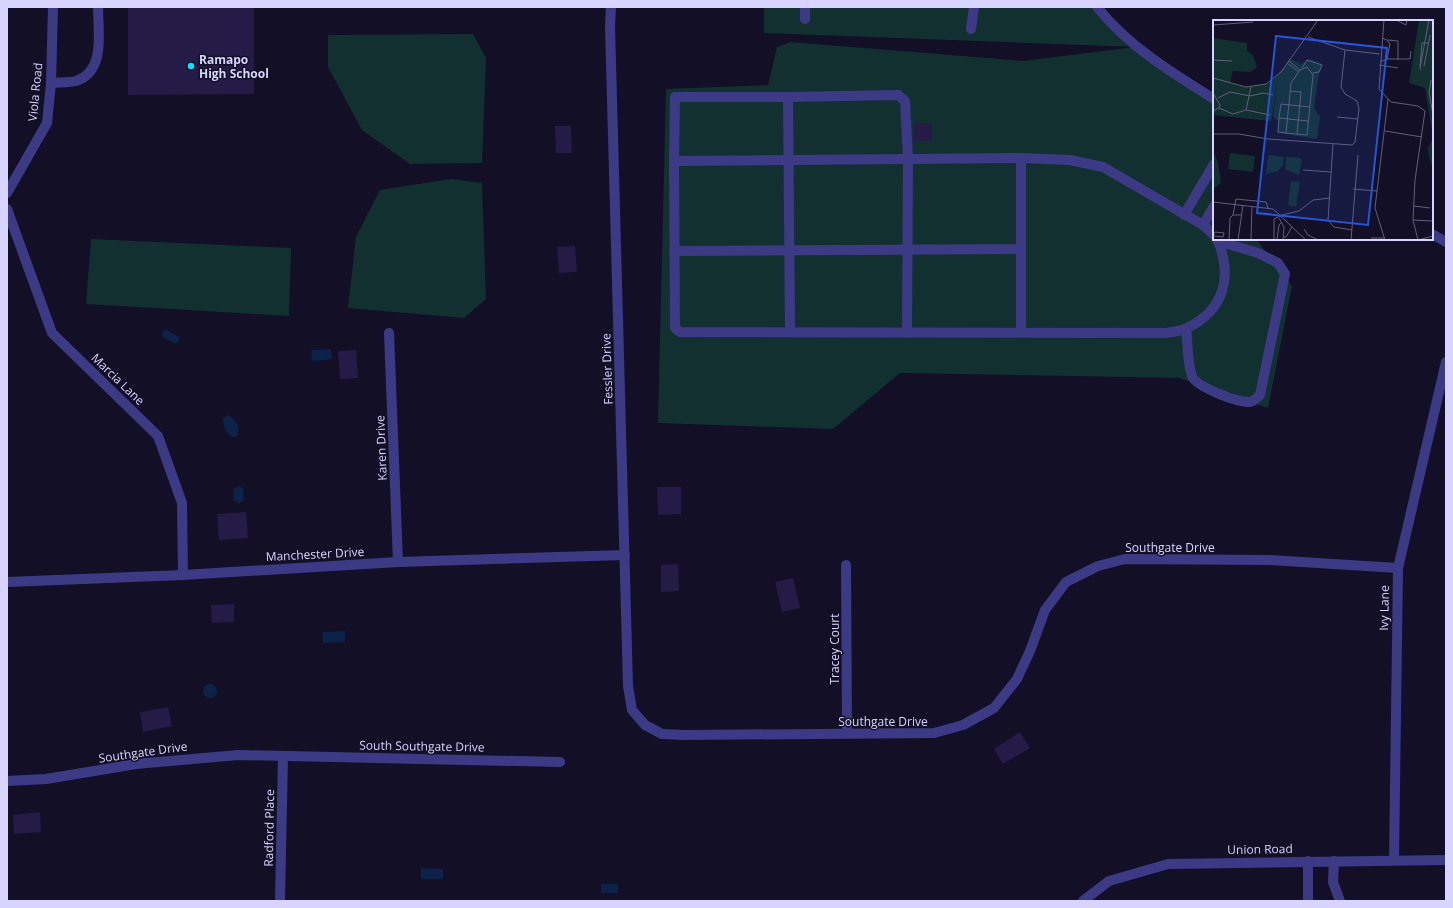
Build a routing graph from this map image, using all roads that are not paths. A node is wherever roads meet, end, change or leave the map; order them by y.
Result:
1 (53, 7) edge
2 (98, 7) edge
3 (611, 7) edge
4 (805, 7) edge
5 (974, 7) edge
6 (1097, 7) edge
7 (805, 19) dead end
8 (971, 30) dead end
9 (51, 83) junction
10 (788, 97) junction
11 (1213, 98) edge
12 (1021, 158) junction
13 (908, 159) junction
14 (789, 160) junction
15 (674, 161) junction
16 (1213, 166) edge
17 (7, 194) edge
18 (1213, 208) edge
19 (7, 209) edge
20 (1184, 215) junction
21 (1202, 225) junction
22 (1213, 235) edge
23 (1433, 235) edge
24 (1217, 240) edge
25 (1221, 240) edge
26 (1446, 242) edge
27 (1021, 249) junction
28 (788, 250) junction
29 (908, 250) junction
30 (674, 251) junction
31 (1186, 329) junction
32 (790, 332) junction
33 (1022, 332) junction
34 (389, 333) dead end
35 (908, 333) junction
36 (1446, 362) edge
37 (625, 555) junction
38 (398, 562) junction
39 (846, 565) dead end
40 (1398, 568) junction
41 (183, 575) junction
42 (7, 582) edge
43 (645, 725) joint
44 (847, 734) junction
45 (283, 756) junction
46 (560, 762) dead end
47 (7, 781) edge
48 (1394, 859) junction
49 (1308, 860) junction
50 (1334, 860) junction
51 (1446, 860) edge
52 (280, 901) edge
53 (1084, 901) edge
54 (1308, 901) edge
55 (1340, 901) edge

1 - 9 street, Viola Road
2 - 9 street
3 - 37 street, Fessler Drive
4 - 7 street
5 - 8 street
6 - 11 street
9 - 17 street, Viola Road
10 - 13 street
10 - 14 street
10 - 15 street
12 - 13 street
12 - 20 street
12 - 27 street
13 - 14 street
13 - 29 street
14 - 15 street
14 - 28 street
15 - 30 street
16 - 20 street
18 - 21 street
19 - 41 street, Marcia Lane
20 - 21 street
21 - 22 street
23 - 26 street
24 - 31 street
25 - 31 street
27 - 29 street
27 - 33 street
28 - 29 street
28 - 30 street
28 - 32 street
29 - 35 street
30 - 32 street
31 - 33 street
32 - 35 street
33 - 35 street
34 - 38 street, Karen Drive
36 - 40 street, Ivy Lane
37 - 38 street, Manchester Drive
37 - 43 street, Fessler Drive
38 - 41 street, Manchester Drive
39 - 44 street, Tracey Court
40 - 44 street, Southgate Drive
40 - 48 street, Ivy Lane
41 - 42 street, Manchester Drive
43 - 44 street, Southgate Drive
45 - 46 street, South Southgate Drive
45 - 47 street, Southgate Drive
45 - 52 street, Radford Place
48 - 50 street, Union Road
48 - 51 street, Union Road
49 - 50 street, Union Road
49 - 53 street, Union Road
49 - 54 street
50 - 55 street

